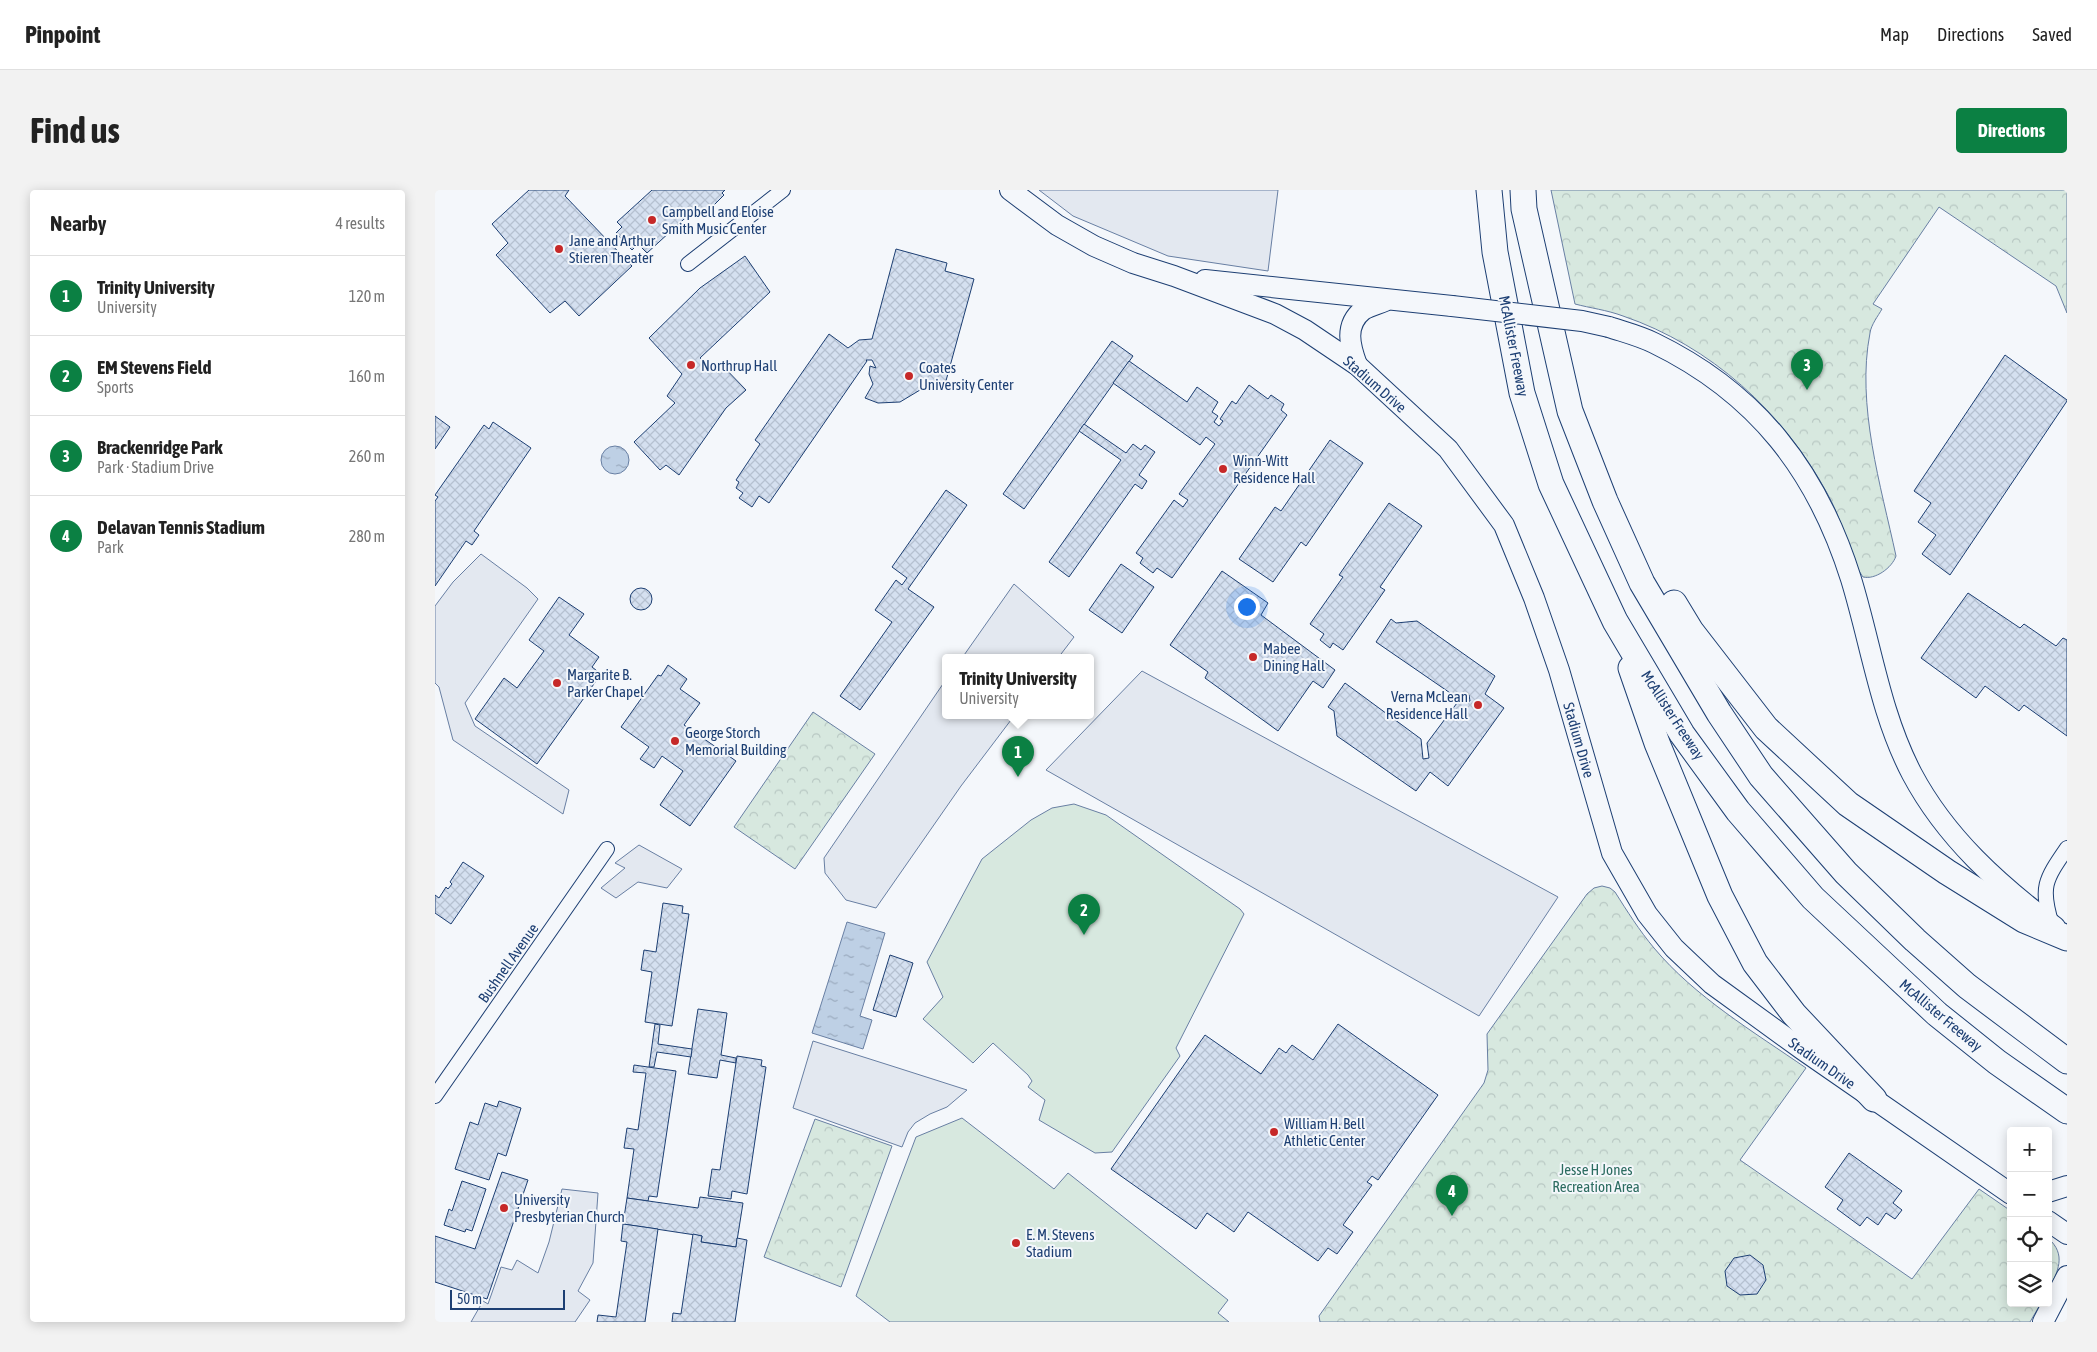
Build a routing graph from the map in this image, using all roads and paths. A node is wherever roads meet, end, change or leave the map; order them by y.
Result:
1 (783, 190) edge
2 (1010, 190) edge
3 (1489, 190) edge
4 (1523, 190) edge
5 (688, 264) dead end
6 (1174, 276) junction
7 (1387, 300) junction
8 (1357, 365) junction
9 (1570, 411) junction
10 (1615, 621) junction
11 (2067, 848) edge
12 (607, 849) dead end
13 (2062, 933) edge
14 (2067, 1060) edge
15 (435, 1096) edge
16 (1874, 1100) junction
17 (2067, 1111) edge
18 (2067, 1186) edge
19 (2006, 1189) edge
20 (2052, 1191) edge
21 (2052, 1224) edge
22 (2067, 1234) edge
23 (2067, 1276) edge
24 (2067, 1298) edge
25 (2043, 1321) edge

1 - 5 street
2 - 6 main road, Stadium Drive
3 - 10 highway, McAllister Freeway
4 - 9 highway
6 - 7 main road, Stadium Drive
6 - 8 main road, Stadium Drive
7 - 8 main road
7 - 13 main road, Stadium Drive, bridge
8 - 16 main road, Stadium Drive
9 - 13 highway
9 - 14 highway
10 - 16 highway
10 - 17 highway, McAllister Freeway
11 - 13 street
12 - 15 street, Bushnell Avenue
16 - 19 main road, Stadium Drive
18 - 20 main road
21 - 22 main road
23 - 25 main road
24 - 25 main road

